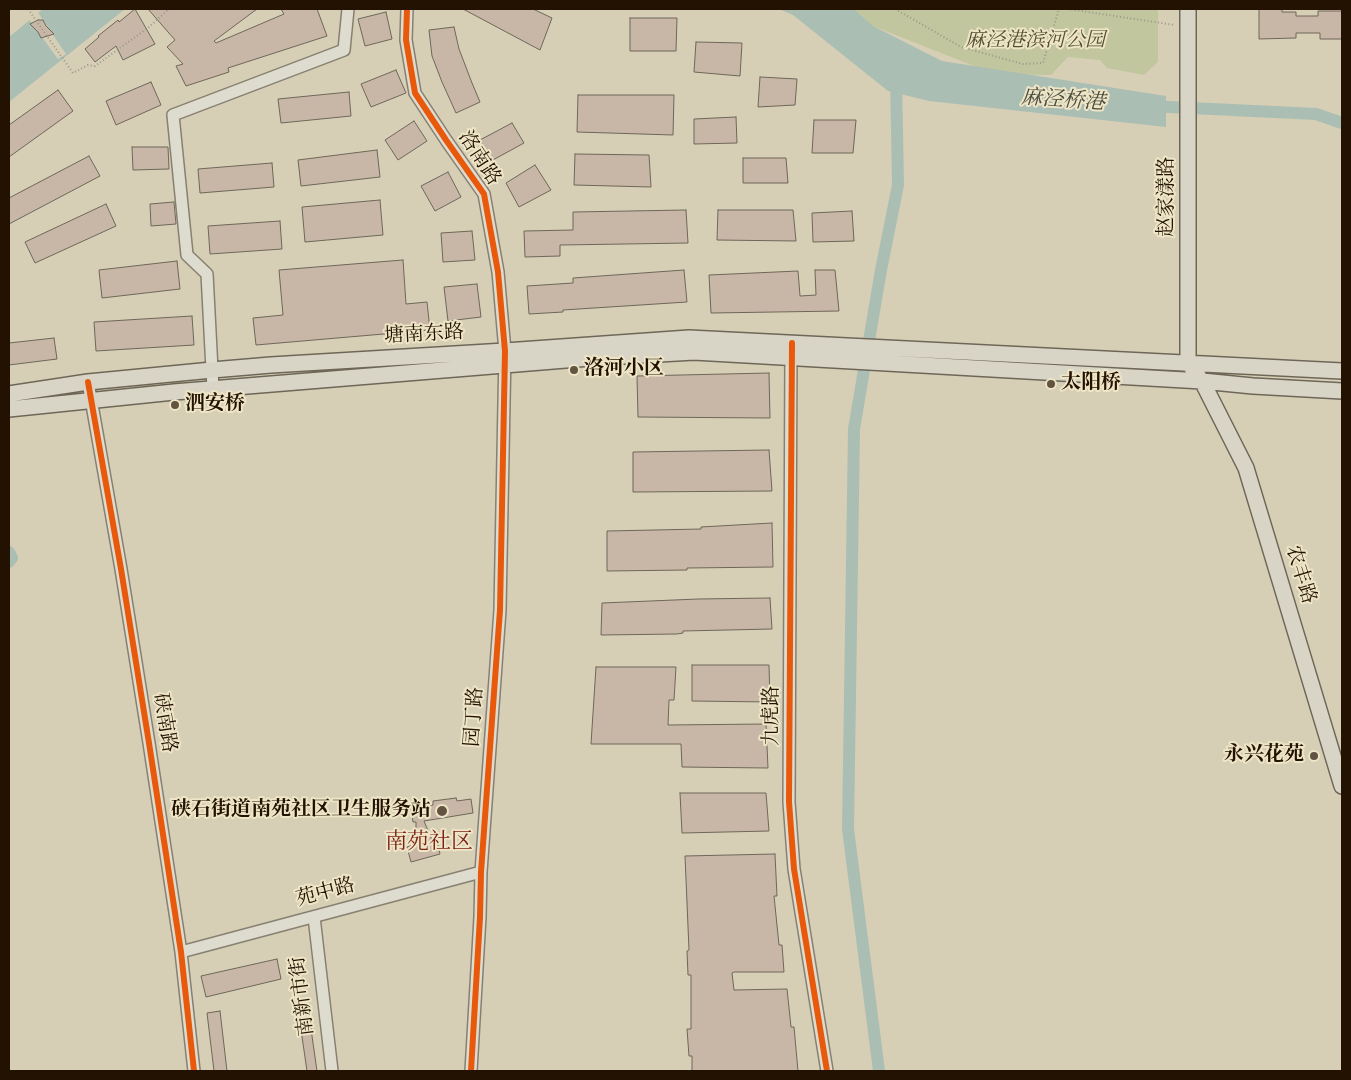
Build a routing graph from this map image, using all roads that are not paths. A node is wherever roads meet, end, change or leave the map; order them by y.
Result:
1 (348, 9) edge
2 (407, 9) edge
3 (1188, 9) edge
4 (791, 350) junction
5 (841, 353) junction
6 (504, 358) junction
7 (1188, 363) junction
8 (212, 370) junction
9 (1342, 371) edge
10 (1202, 381) junction
11 (88, 382) junction
12 (213, 389) junction
13 (1342, 391) edge
14 (9, 394) edge
15 (90, 400) junction
16 (9, 409) edge
17 (1342, 786) edge
18 (481, 872) junction
19 (314, 917) junction
20 (181, 952) junction
21 (194, 1071) edge
22 (332, 1071) edge
23 (471, 1071) edge
24 (828, 1071) edge

1 - 8 street
2 - 6 street, 洛南路
3 - 7 main road, 赵家漾路
4 - 5 main road, 塘南东路
4 - 6 main road, 塘南东路
4 - 24 street, 九虎路
5 - 7 main road
5 - 10 main road
6 - 8 main road, 塘南东路
6 - 12 main road, 塘南东路
6 - 18 street, 园丁路
7 - 9 main road
7 - 10 main road
8 - 11 main road, 塘南东路
8 - 12 street
10 - 13 main road
10 - 17 main road, 农丰路
11 - 14 main road, 塘南东路
11 - 15 street, 硖南路
12 - 15 main road, 塘南东路
15 - 16 main road, 塘南东路
15 - 20 street, 硖南路
18 - 19 street, 苑中路
18 - 23 street, 园丁路
19 - 20 street, 苑中路
19 - 22 street, 南新市街
20 - 21 street, 硖南路

